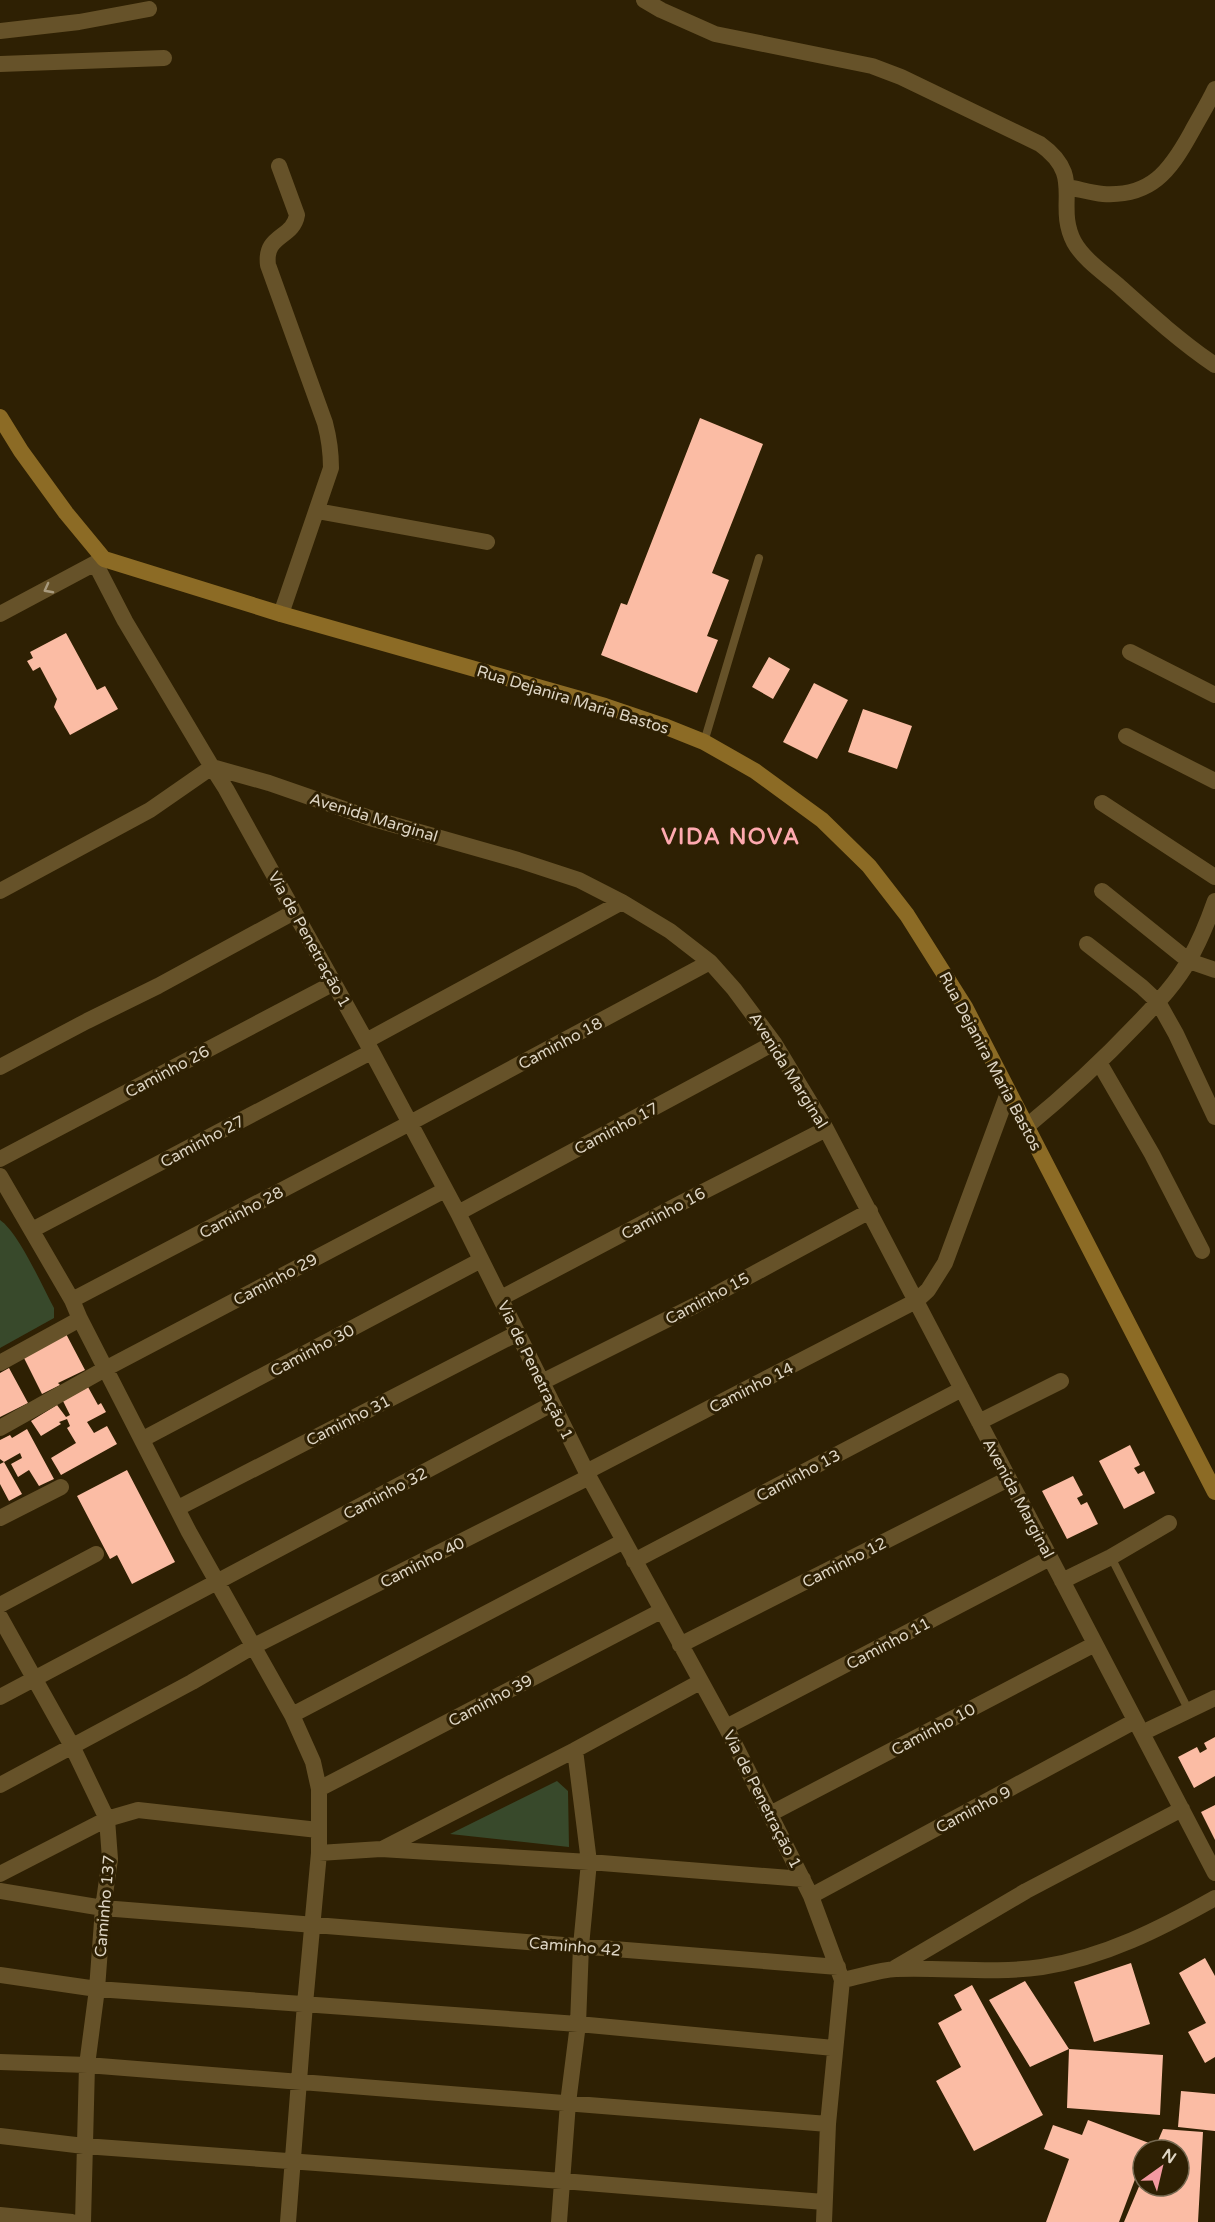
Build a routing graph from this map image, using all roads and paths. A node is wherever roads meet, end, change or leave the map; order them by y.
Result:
1 (644, 0) edge
2 (149, 9) dead end
3 (0, 31) edge
4 (164, 58) dead end
5 (0, 64) edge
6 (1215, 89) edge
7 (279, 166) dead end
8 (1067, 187) junction
9 (1215, 365) edge
10 (0, 417) edge
11 (317, 511) junction
12 (487, 542) dead end
13 (759, 558) dead end
14 (100, 561) junction
15 (0, 614) edge
16 (281, 614) junction
17 (1130, 652) dead end
18 (1215, 694) edge
19 (1126, 735) dead end
20 (704, 742) junction
21 (212, 767) junction
22 (1215, 782) edge
23 (1102, 803) dead end
24 (1215, 877) edge
25 (0, 891) edge
26 (1102, 891) dead end
27 (1215, 901) edge
28 (622, 902) junction
29 (294, 912) junction
30 (1087, 945) dead end
31 (1189, 961) junction
32 (710, 962) junction
33 (1215, 970) edge
34 (334, 983) junction
35 (1158, 1002) junction
36 (774, 1043) junction
37 (369, 1047) junction
38 (1100, 1064) junction
39 (0, 1067) edge
40 (1008, 1093) junction
41 (1215, 1118) edge
42 (410, 1124) junction
43 (1026, 1127) junction
44 (826, 1129) junction
45 (0, 1159) edge
46 (0, 1176) edge
47 (445, 1190) junction
48 (870, 1211) junction
49 (458, 1213) junction
50 (32, 1230) junction
51 (1202, 1251) dead end
52 (481, 1260) junction
53 (501, 1298) junction
54 (72, 1300) junction
55 (916, 1301) junction
56 (80, 1319) junction
57 (518, 1333) junction
58 (0, 1363) edge
59 (105, 1369) junction
60 (1061, 1381) dead end
61 (542, 1382) junction
62 (962, 1389) junction
63 (552, 1404) junction
64 (980, 1422) junction
65 (0, 1428) edge
66 (143, 1439) junction
67 (588, 1475) junction
68 (1008, 1479) junction
69 (61, 1487) dead end
70 (1215, 1492) edge
71 (178, 1508) junction
72 (0, 1518) edge
73 (1169, 1523) dead end
74 (624, 1540) junction
75 (96, 1554) dead end
76 (1111, 1557) junction
77 (1050, 1558) junction
78 (634, 1561) junction
79 (217, 1581) junction
80 (1062, 1581) junction
81 (0, 1605) edge
82 (661, 1611) junction
83 (0, 1617) edge
84 (1095, 1644) junction
85 (680, 1645) junction
86 (254, 1646) junction
87 (34, 1679) junction
88 (700, 1682) junction
89 (0, 1697) edge
90 (1215, 1698) edge
91 (1189, 1711) junction
92 (292, 1715) junction
93 (726, 1727) junction
94 (1138, 1727) junction
95 (72, 1746) junction
96 (575, 1750) junction
97 (0, 1785) edge
98 (319, 1789) junction
99 (1182, 1809) junction
100 (770, 1814) junction
101 (107, 1819) junction
102 (318, 1830) junction
103 (381, 1849) junction
104 (319, 1852) junction
105 (589, 1862) junction
106 (1215, 1873) edge
107 (0, 1875) edge
108 (803, 1879) junction
109 (0, 1891) edge
110 (811, 1896) junction
111 (1215, 1898) edge
112 (103, 1908) junction
113 (312, 1924) junction
114 (581, 1946) junction
115 (894, 1969) junction
116 (0, 1974) edge
117 (840, 1974) junction
118 (97, 1989) junction
119 (304, 2004) junction
120 (578, 2024) junction
121 (834, 2048) junction
122 (0, 2062) edge
123 (87, 2065) junction
124 (299, 2082) junction
125 (568, 2103) junction
126 (828, 2124) junction
127 (0, 2136) edge
128 (84, 2146) junction
129 (293, 2161) junction
130 (562, 2181) junction
131 (824, 2202) junction
132 (0, 2215) edge
133 (72, 2222) edge
134 (83, 2222) edge
135 (288, 2222) edge
136 (559, 2222) edge
137 (824, 2222) edge

1 - 8 street
2 - 3 street
4 - 5 street
6 - 8 street
7 - 11 street
8 - 9 street
10 - 14 main road
11 - 12 street
11 - 16 street
13 - 20 lane
14 -> 15 street
14 - 16 main road, Rua Dejanira Maria Bastos
14 - 21 street
16 - 20 main road, Rua Dejanira Maria Bastos
17 - 18 street
19 - 22 street
20 - 40 main road, Rua Dejanira Maria Bastos
21 - 25 street
21 - 28 street, Avenida Marginal
21 - 29 street, Via de Penetração 1
23 - 24 street
26 - 31 street
27 - 31 street
28 - 32 street, Avenida Marginal
28 - 37 street, Caminho 27
29 - 34 street, Via de Penetração 1
29 - 39 street
30 - 35 street
31 - 33 street
31 - 35 street
32 - 36 street, Avenida Marginal
32 - 42 street, Caminho 18
34 - 37 street, Via de Penetração 1
34 - 45 street, Caminho 26
35 - 38 street
35 - 41 street
36 - 44 street, Avenida Marginal
36 - 49 street, Caminho 17
37 - 42 street, Via de Penetração 1
37 - 50 street, Caminho 27
38 - 43 street
38 - 51 street
40 - 43 main road, Rua Dejanira Maria Bastos
40 - 55 street
42 - 47 street, Via de Penetração 1
42 - 54 street, Caminho 28
43 - 70 main road, Rua Dejanira Maria Bastos
44 - 48 street, Avenida Marginal
44 - 53 street, Caminho 16
46 - 50 street
47 - 49 street, Via de Penetração 1
47 - 59 street, Caminho 29
48 - 55 street, Avenida Marginal
48 - 61 street, Caminho 15
49 - 52 street, Via de Penetração 1
50 - 54 street
52 - 53 street, Via de Penetração 1
52 - 66 street, Caminho 30
53 - 57 street, Via de Penetração 1
54 - 56 street
55 - 62 street, Avenida Marginal
55 - 67 street, Caminho 14
56 - 58 street
56 - 59 street
57 - 61 street, Via de Penetração 1
57 - 71 street, Caminho 31
59 - 65 street, Caminho 29
59 - 66 street
60 - 64 street
61 - 63 street, Via de Penetração 1
62 - 64 street, Avenida Marginal
62 - 78 street, Caminho 13
63 - 67 street, Via de Penetração 1
63 - 79 street, Caminho 32
64 - 68 street, Avenida Marginal
66 - 71 street
67 - 74 street, Via de Penetração 1
67 - 86 street, Caminho 40
68 - 77 street, Avenida Marginal
68 - 85 street, Caminho 12
69 - 72 street
71 - 79 street
73 - 76 street
74 - 78 street, Via de Penetração 1
74 - 92 street
75 - 81 street
76 - 80 street
76 - 91 lane
77 - 80 street, Avenida Marginal
77 - 93 street, Caminho 11
78 - 82 street, Via de Penetração 1
79 - 86 street
79 - 87 street, Caminho 32
80 - 84 street, Avenida Marginal
82 - 85 street, Via de Penetração 1
82 - 98 street, Caminho 39
83 - 87 street, Caminho 137
84 - 94 street, Avenida Marginal
84 - 100 street, Caminho 10
85 - 88 street, Via de Penetração 1
86 - 92 street
86 - 95 street, Caminho 40
87 - 89 street, Caminho 32
87 - 95 street, Caminho 137
88 - 93 street, Via de Penetração 1
88 - 96 street
90 - 91 street, Caminho 9
91 - 94 street, Caminho 9
92 - 98 street
93 - 100 street, Via de Penetração 1
94 - 99 street, Avenida Marginal
94 - 110 street, Caminho 9
95 - 97 street, Caminho 40
95 - 101 street, Caminho 137
96 - 103 street
96 - 105 street
98 - 102 street
99 - 106 street, Avenida Marginal
99 - 115 street
100 - 108 street, Via de Penetração 1
101 - 102 street
101 - 107 street
101 - 112 street, Caminho 137
102 - 104 street
103 - 104 street
103 - 105 street
104 - 113 street
105 - 108 street
105 - 114 street
108 - 110 street, Via de Penetração 1
109 - 112 street, Caminho 42
110 - 117 street, Via de Penetração 1
111 - 115 street
112 - 113 street, Caminho 42
112 - 118 street, Caminho 137
113 - 114 street, Caminho 42
113 - 119 street
114 - 117 street, Caminho 42
114 - 120 street
115 - 117 street, Caminho 42
116 - 118 street
117 - 121 street
118 - 119 street
118 - 123 street, Caminho 137
119 - 120 street
119 - 124 street
120 - 121 street
120 - 125 street
121 - 126 street
122 - 123 street
123 - 124 street
123 - 128 street, Caminho 137
124 - 125 street
124 - 129 street
125 - 126 street
125 - 130 street
126 - 131 street
127 - 128 street
128 - 129 street
128 - 134 street, Caminho 137
129 - 130 street
129 - 135 street
130 - 131 street
130 - 136 street
131 - 137 street
132 - 133 street

